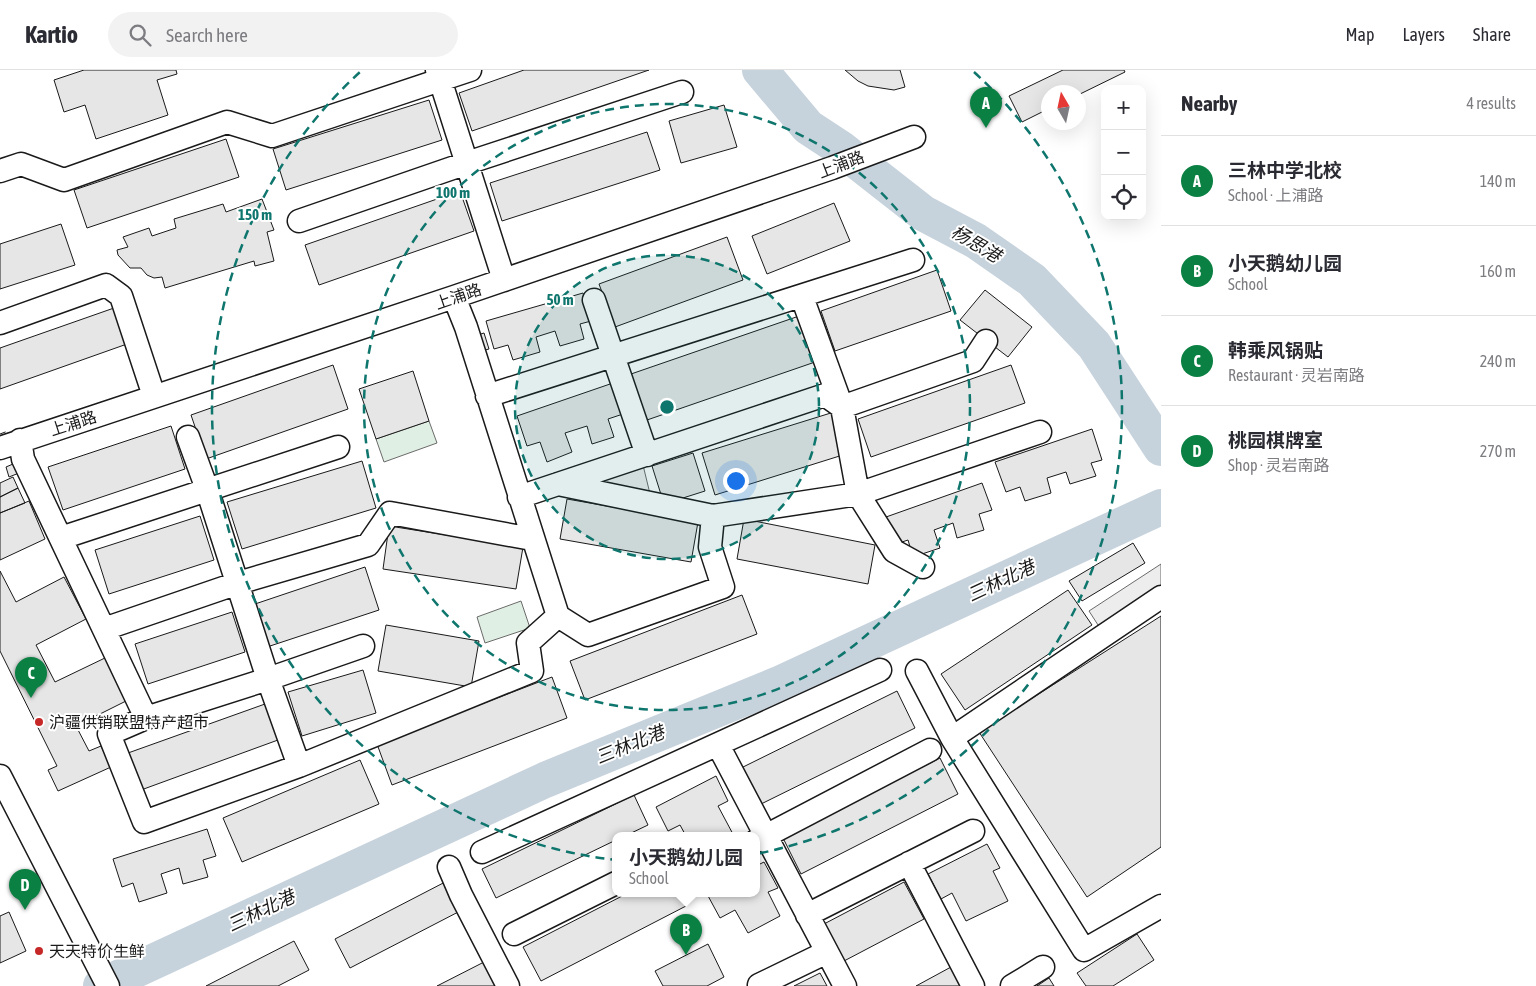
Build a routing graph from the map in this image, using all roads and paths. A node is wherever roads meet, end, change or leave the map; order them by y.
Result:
1 (470, 70) edge
2 (439, 75) edge
3 (682, 92) dead end
4 (914, 137) dead end
5 (466, 163) junction
6 (0, 171) edge
7 (299, 221) dead end
8 (914, 260) dead end
9 (504, 280) junction
10 (454, 297) junction
11 (802, 297) junction
12 (594, 300) dead end
13 (0, 323) edge
14 (986, 341) dead end
15 (613, 357) junction
16 (154, 396) junction
17 (487, 396) junction
18 (842, 407) junction
19 (1040, 432) dead end
20 (188, 438) dead end
21 (10, 444) edge
22 (338, 447) dead end
23 (647, 455) junction
24 (558, 484) junction
25 (207, 489) junction
26 (858, 494) junction
27 (519, 497) junction
28 (713, 516) junction
29 (61, 538) junction
30 (532, 539) junction
31 (923, 567) dead end
32 (238, 583) junction
33 (1161, 597) edge
34 (558, 616) junction
35 (104, 629) junction
36 (363, 646) dead end
37 (880, 670) dead end
38 (917, 671) dead end
39 (268, 679) junction
40 (146, 718) junction
41 (952, 738) junction
42 (718, 745) junction
43 (930, 750) dead end
44 (299, 766) junction
45 (0, 776) edge
46 (973, 831) dead end
47 (758, 832) edge
48 (761, 838) edge
49 (482, 852) dead end
50 (909, 863) junction
51 (449, 867) dead end
52 (612, 885) edge
53 (1161, 906) edge
54 (807, 915) junction
55 (514, 934) dead end
56 (827, 952) junction
57 (1043, 967) dead end
58 (759, 985) edge
59 (108, 986) edge
60 (508, 986) edge
61 (845, 986) edge
62 (973, 986) edge
63 (1012, 986) edge

1 - 2 street
2 - 5 street
2 - 6 street
3 - 5 street
4 - 9 street, 上浦路
5 - 7 street
5 - 9 street
8 - 11 street
9 - 10 street, 上浦路
10 - 16 street, 上浦路
10 - 17 street
11 - 15 street
11 - 18 street
12 - 15 street
13 - 16 street
14 - 18 street
15 - 17 street
15 - 23 street
16 - 21 street, 上浦路
17 - 27 street
18 - 23 street
18 - 26 street
19 - 26 street
20 - 25 street
21 - 29 street
22 - 25 street
23 - 24 street
24 - 27 street
24 - 28 street
25 - 29 street
25 - 32 street
26 - 28 street
26 - 31 street
27 - 30 street
28 - 34 street
29 - 35 street
30 - 32 street
30 - 34 street
32 - 35 street
32 - 39 street
33 - 41 street
34 - 44 street
35 - 40 street
36 - 39 street
37 - 42 street
38 - 41 street
39 - 40 street
39 - 44 street
40 - 44 street
41 - 53 street
42 - 47 street
42 - 49 street
43 - 48 street
45 - 59 street
46 - 50 street
48 - 54 street
50 - 54 street
50 - 62 street
51 - 60 street
52 - 55 street
54 - 56 street
56 - 58 street
56 - 61 street
57 - 63 street

